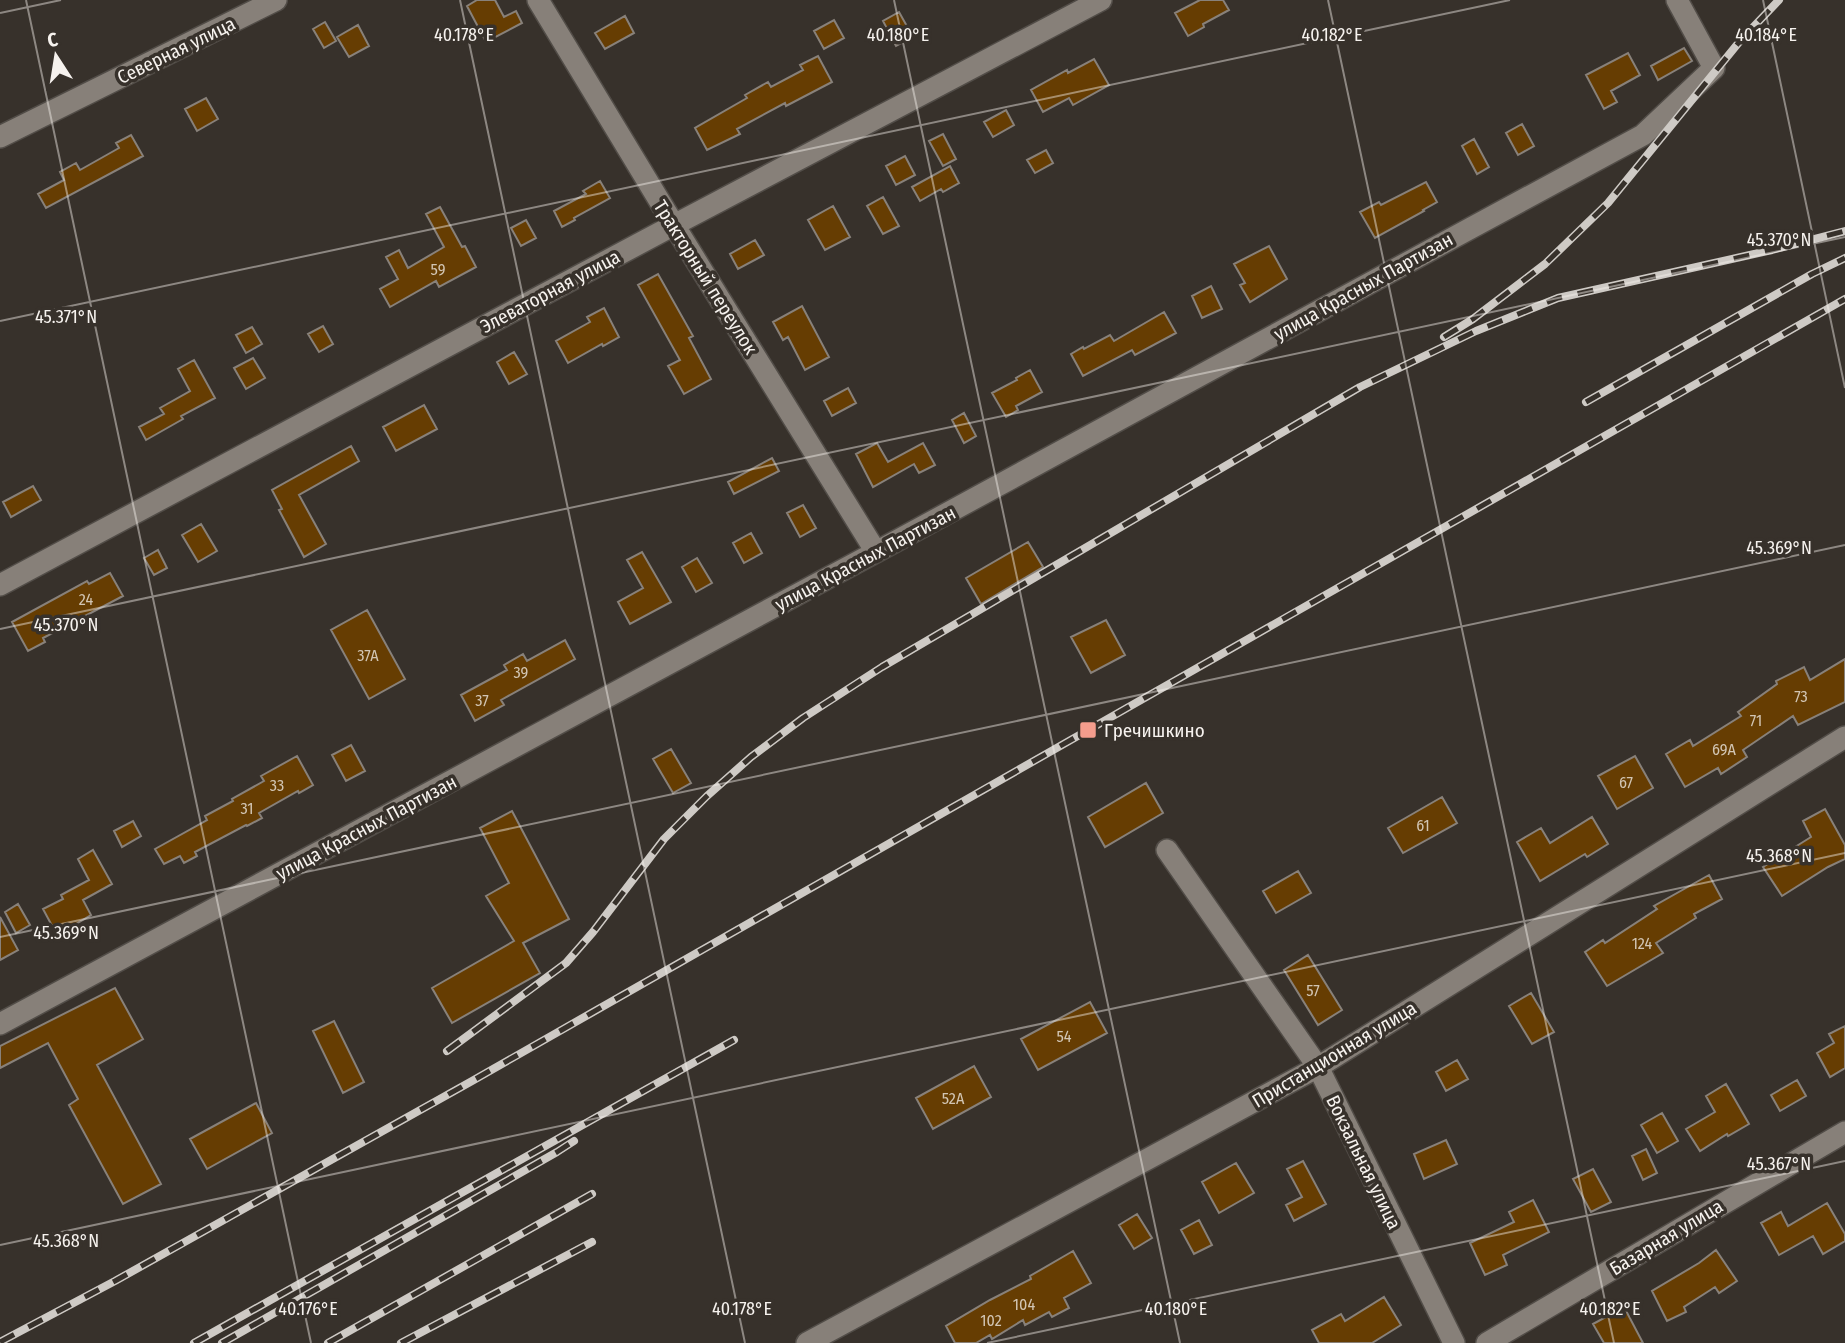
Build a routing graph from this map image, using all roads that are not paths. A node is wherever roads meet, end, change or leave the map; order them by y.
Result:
1 (276, 0) edge
2 (538, 0) edge
3 (1101, 0) edge
4 (1677, 0) edge
5 (0, 137) edge
6 (674, 225) junction
7 (876, 552) junction
8 (0, 586) edge
9 (1845, 737) edge
10 (1167, 850) dead end
11 (0, 1024) edge
12 (1318, 1067) junction
13 (1845, 1132) edge
14 (807, 1343) edge
15 (1454, 1343) edge
16 (1488, 1343) edge

1 - 5 street, Северная улица
2 - 6 street, Тракторный переулок
3 - 6 street, Элеваторная улица
4 - 7 street, улица Красных Партизан
6 - 7 street, Тракторный переулок
6 - 8 street, Элеваторная улица
7 - 11 street, улица Красных Партизан
9 - 12 street, Пристанционная улица
10 - 12 street, Вокзальная улица
12 - 14 street, Пристанционная улица
12 - 15 street, Вокзальная улица
13 - 16 street, Базарная улица

